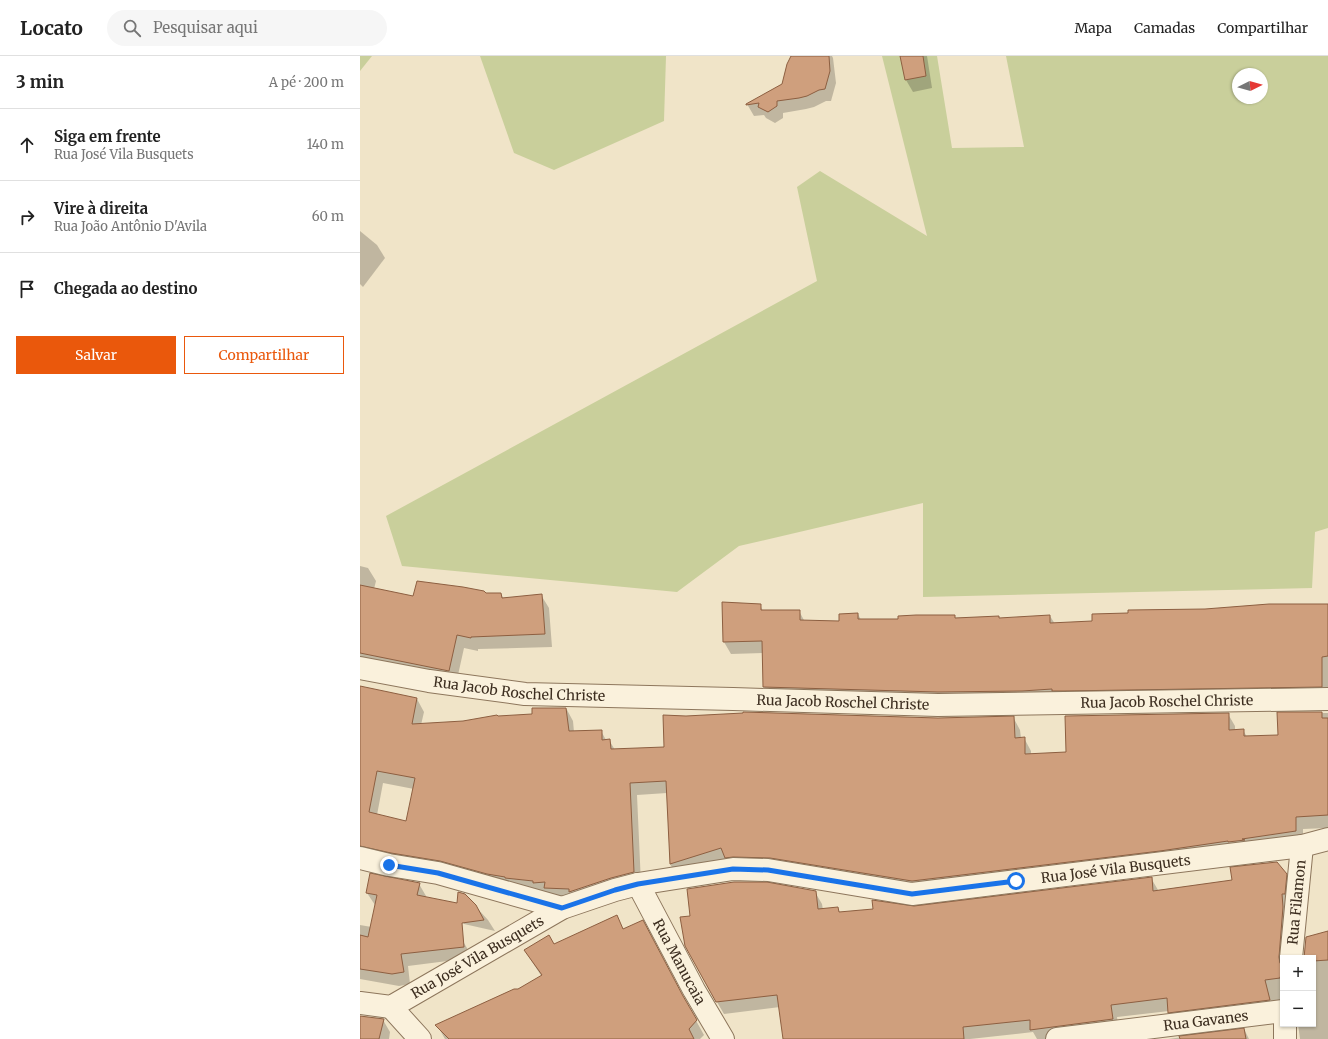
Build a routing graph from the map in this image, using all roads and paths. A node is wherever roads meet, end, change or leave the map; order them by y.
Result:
1 (360, 668) edge
2 (1328, 699) edge
3 (1328, 839) edge
4 (1302, 846) junction
5 (360, 858) edge
6 (638, 884) junction
7 (562, 908) junction
8 (1291, 955) edge
9 (360, 1003) edge
10 (391, 1007) junction
11 (1280, 1011) edge
12 (1285, 1027) edge
13 (420, 1039) edge
14 (723, 1039) edge
15 (1057, 1039) edge
16 (1284, 1039) edge

1 - 2 street, Rua Jacob Roschel Christe
3 - 4 street, Rua José Vila Busquets
4 - 6 street, Rua José Vila Busquets
4 - 8 street, Rua Filamon
5 - 7 street
6 - 7 street, Rua José Vila Busquets
6 - 14 street, Rua Manucaia
7 - 10 street, Rua José Vila Busquets
9 - 10 street
10 - 13 street
11 - 15 street, Rua Gavanes
12 - 16 street

